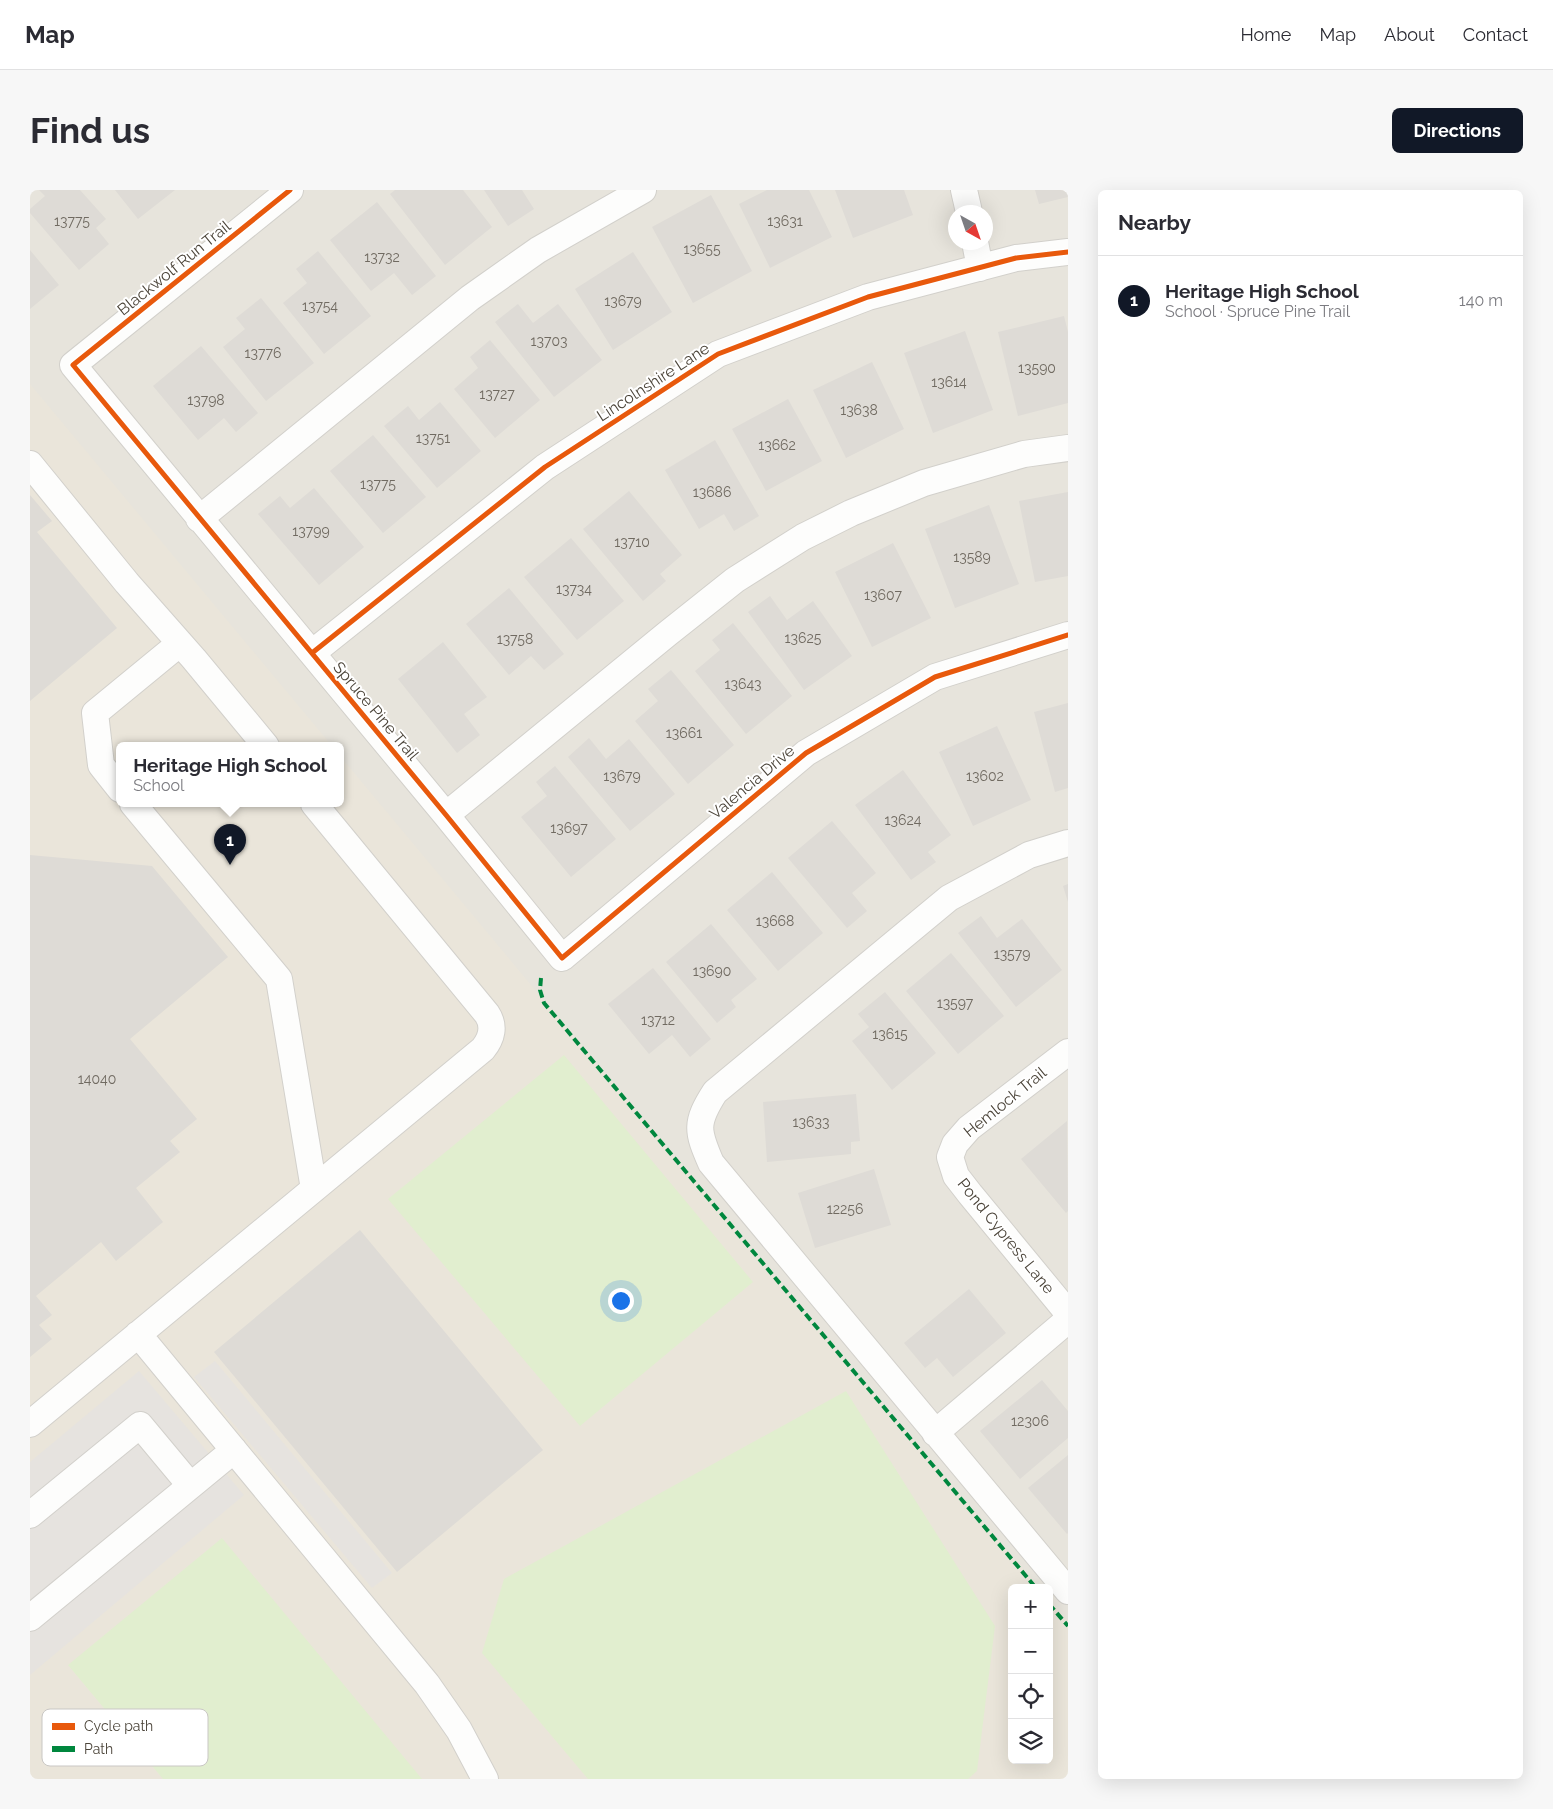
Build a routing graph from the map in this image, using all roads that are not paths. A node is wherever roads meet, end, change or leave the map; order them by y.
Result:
1 (290, 190) edge
2 (643, 190) edge
3 (964, 190) edge
4 (967, 205) edge
5 (977, 250) edge
6 (1068, 252) edge
7 (980, 268) junction
8 (73, 366) joint
9 (1068, 448) edge
10 (30, 464) edge
11 (199, 519) junction
12 (1068, 636) edge
13 (180, 644) junction
14 (312, 653) junction
15 (263, 742) edge
16 (116, 783) edge
17 (136, 807) edge
18 (316, 807) edge
19 (446, 815) junction
20 (1068, 843) edge
21 (562, 958) joint
22 (1068, 1052) edge
23 (950, 1157) joint
24 (314, 1189) junction
25 (1066, 1309) edge
26 (138, 1334) junction
27 (30, 1424) edge
28 (935, 1433) junction
29 (234, 1450) junction
30 (190, 1486) junction
31 (30, 1515) edge
32 (1068, 1591) edge
33 (30, 1618) edge
34 (485, 1779) edge

1 - 8 street, Blackwolf Run Trail
2 - 11 street
3 - 4 street
5 - 7 street
6 - 7 street, Lincolnshire Lane
7 - 14 street, Lincolnshire Lane
8 - 11 street, Spruce Pine Trail
9 - 19 street
10 - 13 street
11 - 14 street, Spruce Pine Trail
12 - 21 street, Valencia Drive
13 - 15 street
13 - 16 street
14 - 19 street, Spruce Pine Trail
17 - 24 street
18 - 24 street
19 - 21 street, Spruce Pine Trail
20 - 28 street
22 - 23 street, Hemlock Trail
23 - 25 street, Pond Cypress Lane
24 - 26 street
25 - 28 street
26 - 27 street
26 - 29 street
28 - 32 street
29 - 30 street
29 - 34 street
30 - 31 street
30 - 33 street

